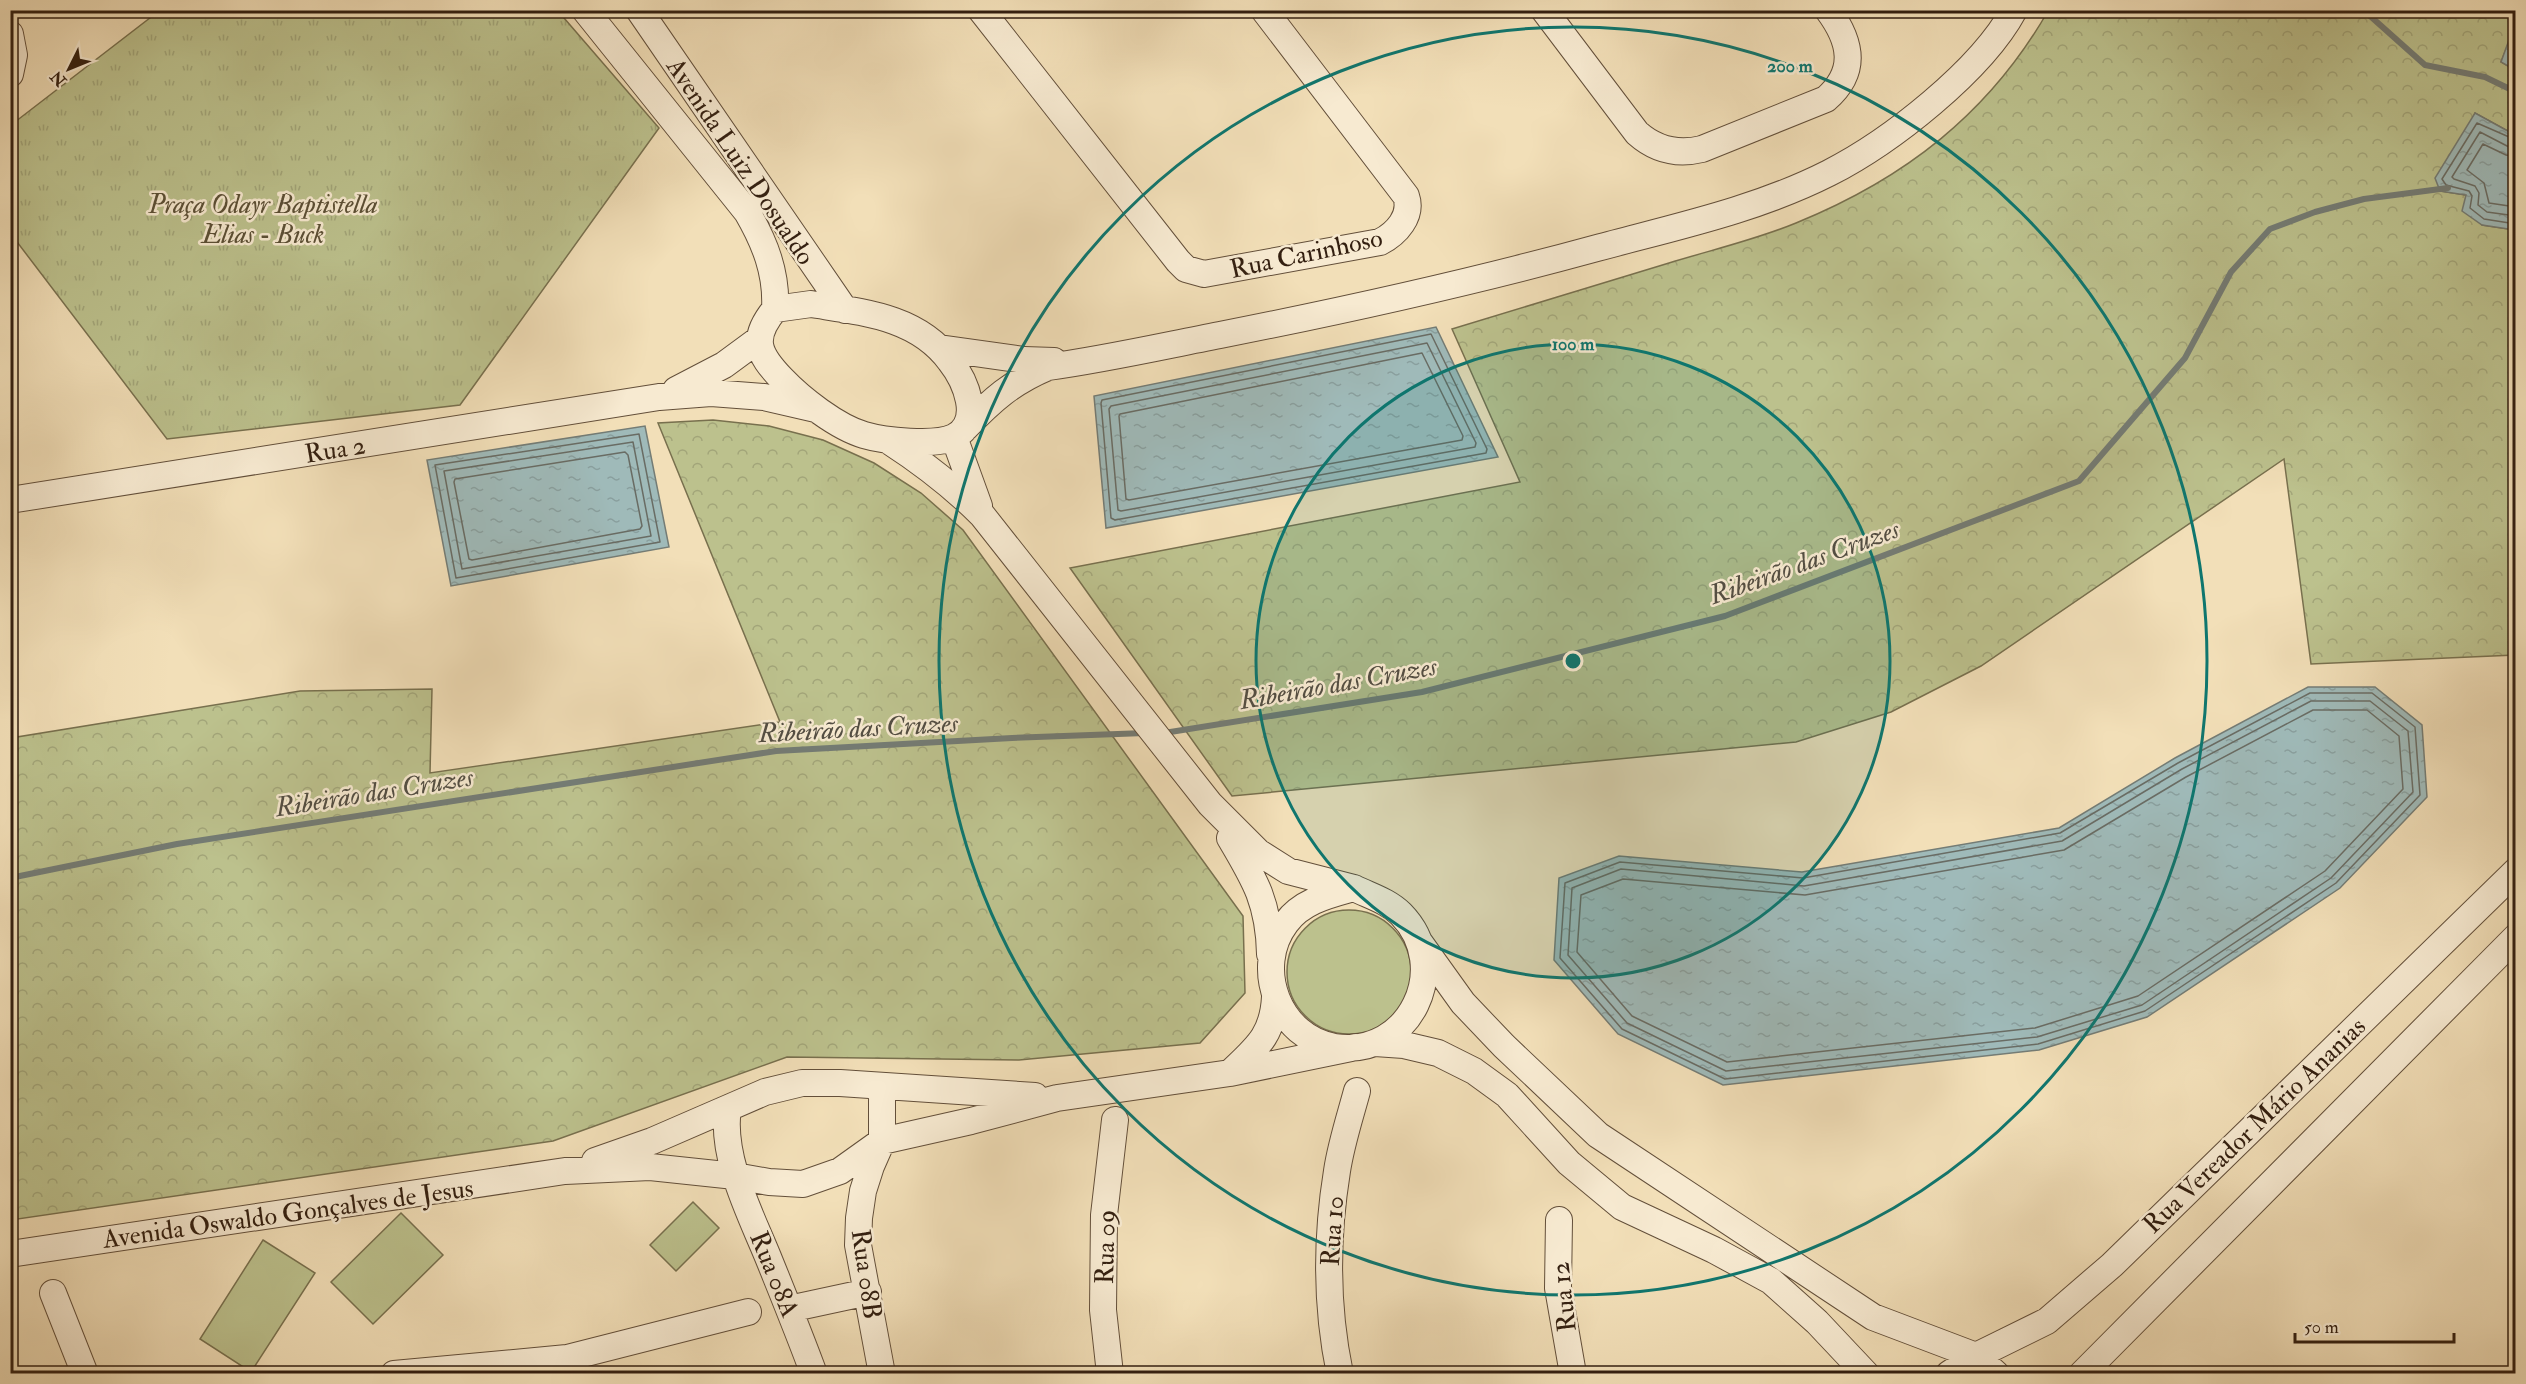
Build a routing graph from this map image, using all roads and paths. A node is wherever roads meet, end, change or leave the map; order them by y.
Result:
1 (585, 10) edge
2 (639, 10) edge
3 (981, 10) edge
4 (1264, 10) edge
5 (1544, 10) edge
6 (1828, 10) edge
7 (2014, 10) edge
8 (10, 34) edge
9 (10, 74) edge
10 (775, 309) junction
11 (845, 310) junction
12 (758, 340) junction
13 (939, 348) junction
14 (1084, 362) junction
15 (659, 397) junction
16 (816, 409) junction
17 (960, 432) junction
18 (889, 441) junction
19 (10, 500) edge
20 (982, 515) junction
21 (1210, 804) junction
22 (2516, 871) edge
23 (1353, 888) junction
24 (2516, 937) edge
25 (1420, 943) junction
26 (1270, 968) junction
27 (1275, 997) junction
28 (1365, 1045) junction
29 (1230, 1073) junction
30 (880, 1087) junction
31 (1357, 1091) dead end
32 (1057, 1098) junction
33 (728, 1108) junction
34 (1116, 1120) dead end
35 (882, 1141) junction
36 (565, 1171) junction
37 (735, 1176) junction
38 (1559, 1220) dead end
39 (10, 1254) edge
40 (868, 1292) junction
41 (53, 1293) dead end
42 (789, 1309) junction
43 (748, 1312) dead end
44 (1976, 1356) junction
45 (570, 1366) edge
46 (1572, 1373) edge
47 (84, 1374) edge
48 (394, 1374) edge
49 (814, 1374) edge
50 (882, 1374) edge
51 (1110, 1374) edge
52 (1340, 1374) edge
53 (1866, 1374) edge
54 (1949, 1374) edge
55 (1996, 1374) edge
56 (2082, 1374) edge

1 - 10 street, Avenida Luiz Dosualdo
2 - 11 street, Avenida Luiz Dosualdo
3 - 4 street, Rua Carinhoso
5 - 6 street
7 - 14 street
8 - 9 street
10 - 11 street
10 - 12 street
11 - 13 street
12 - 15 street, Rua 2
12 - 16 street
13 - 14 street
13 - 17 street
14 - 17 street
15 - 16 street, Rua 2
15 - 19 street, Rua 2
16 - 18 street
17 - 18 street
17 - 20 street
18 - 20 street
20 - 21 street
21 - 23 street
21 - 26 street
22 - 44 street, Rua Vereador Mário Ananias
23 - 25 street
23 - 26 street
24 - 56 street, Rua Vereador Mário Ananias
25 - 28 street
25 - 44 street
26 - 27 street
27 - 28 street
27 - 29 street
28 - 29 street
28 - 53 street
29 - 32 street
30 - 32 street
30 - 33 street, Avenida Oswaldo Gonçalves de Jesus
30 - 35 street
31 - 52 street, Rua 10
32 - 35 street
33 - 36 street, Avenida Oswaldo Gonçalves de Jesus
33 - 37 street, Rua 08A
34 - 51 street, Rua 09
35 - 37 street, Avenida Oswaldo Gonçalves de Jesus
35 - 40 street, Rua 08B
36 - 37 street, Avenida Oswaldo Gonçalves de Jesus
36 - 39 street, Avenida Oswaldo Gonçalves de Jesus
37 - 42 street, Rua 08A
38 - 46 street, Rua 12
40 - 42 street
40 - 50 street, Rua 08B
41 - 47 street
42 - 49 street, Rua 08A
43 - 45 street
44 - 54 street, Rua Vereador Mário Ananias
44 - 55 street
45 - 48 street

